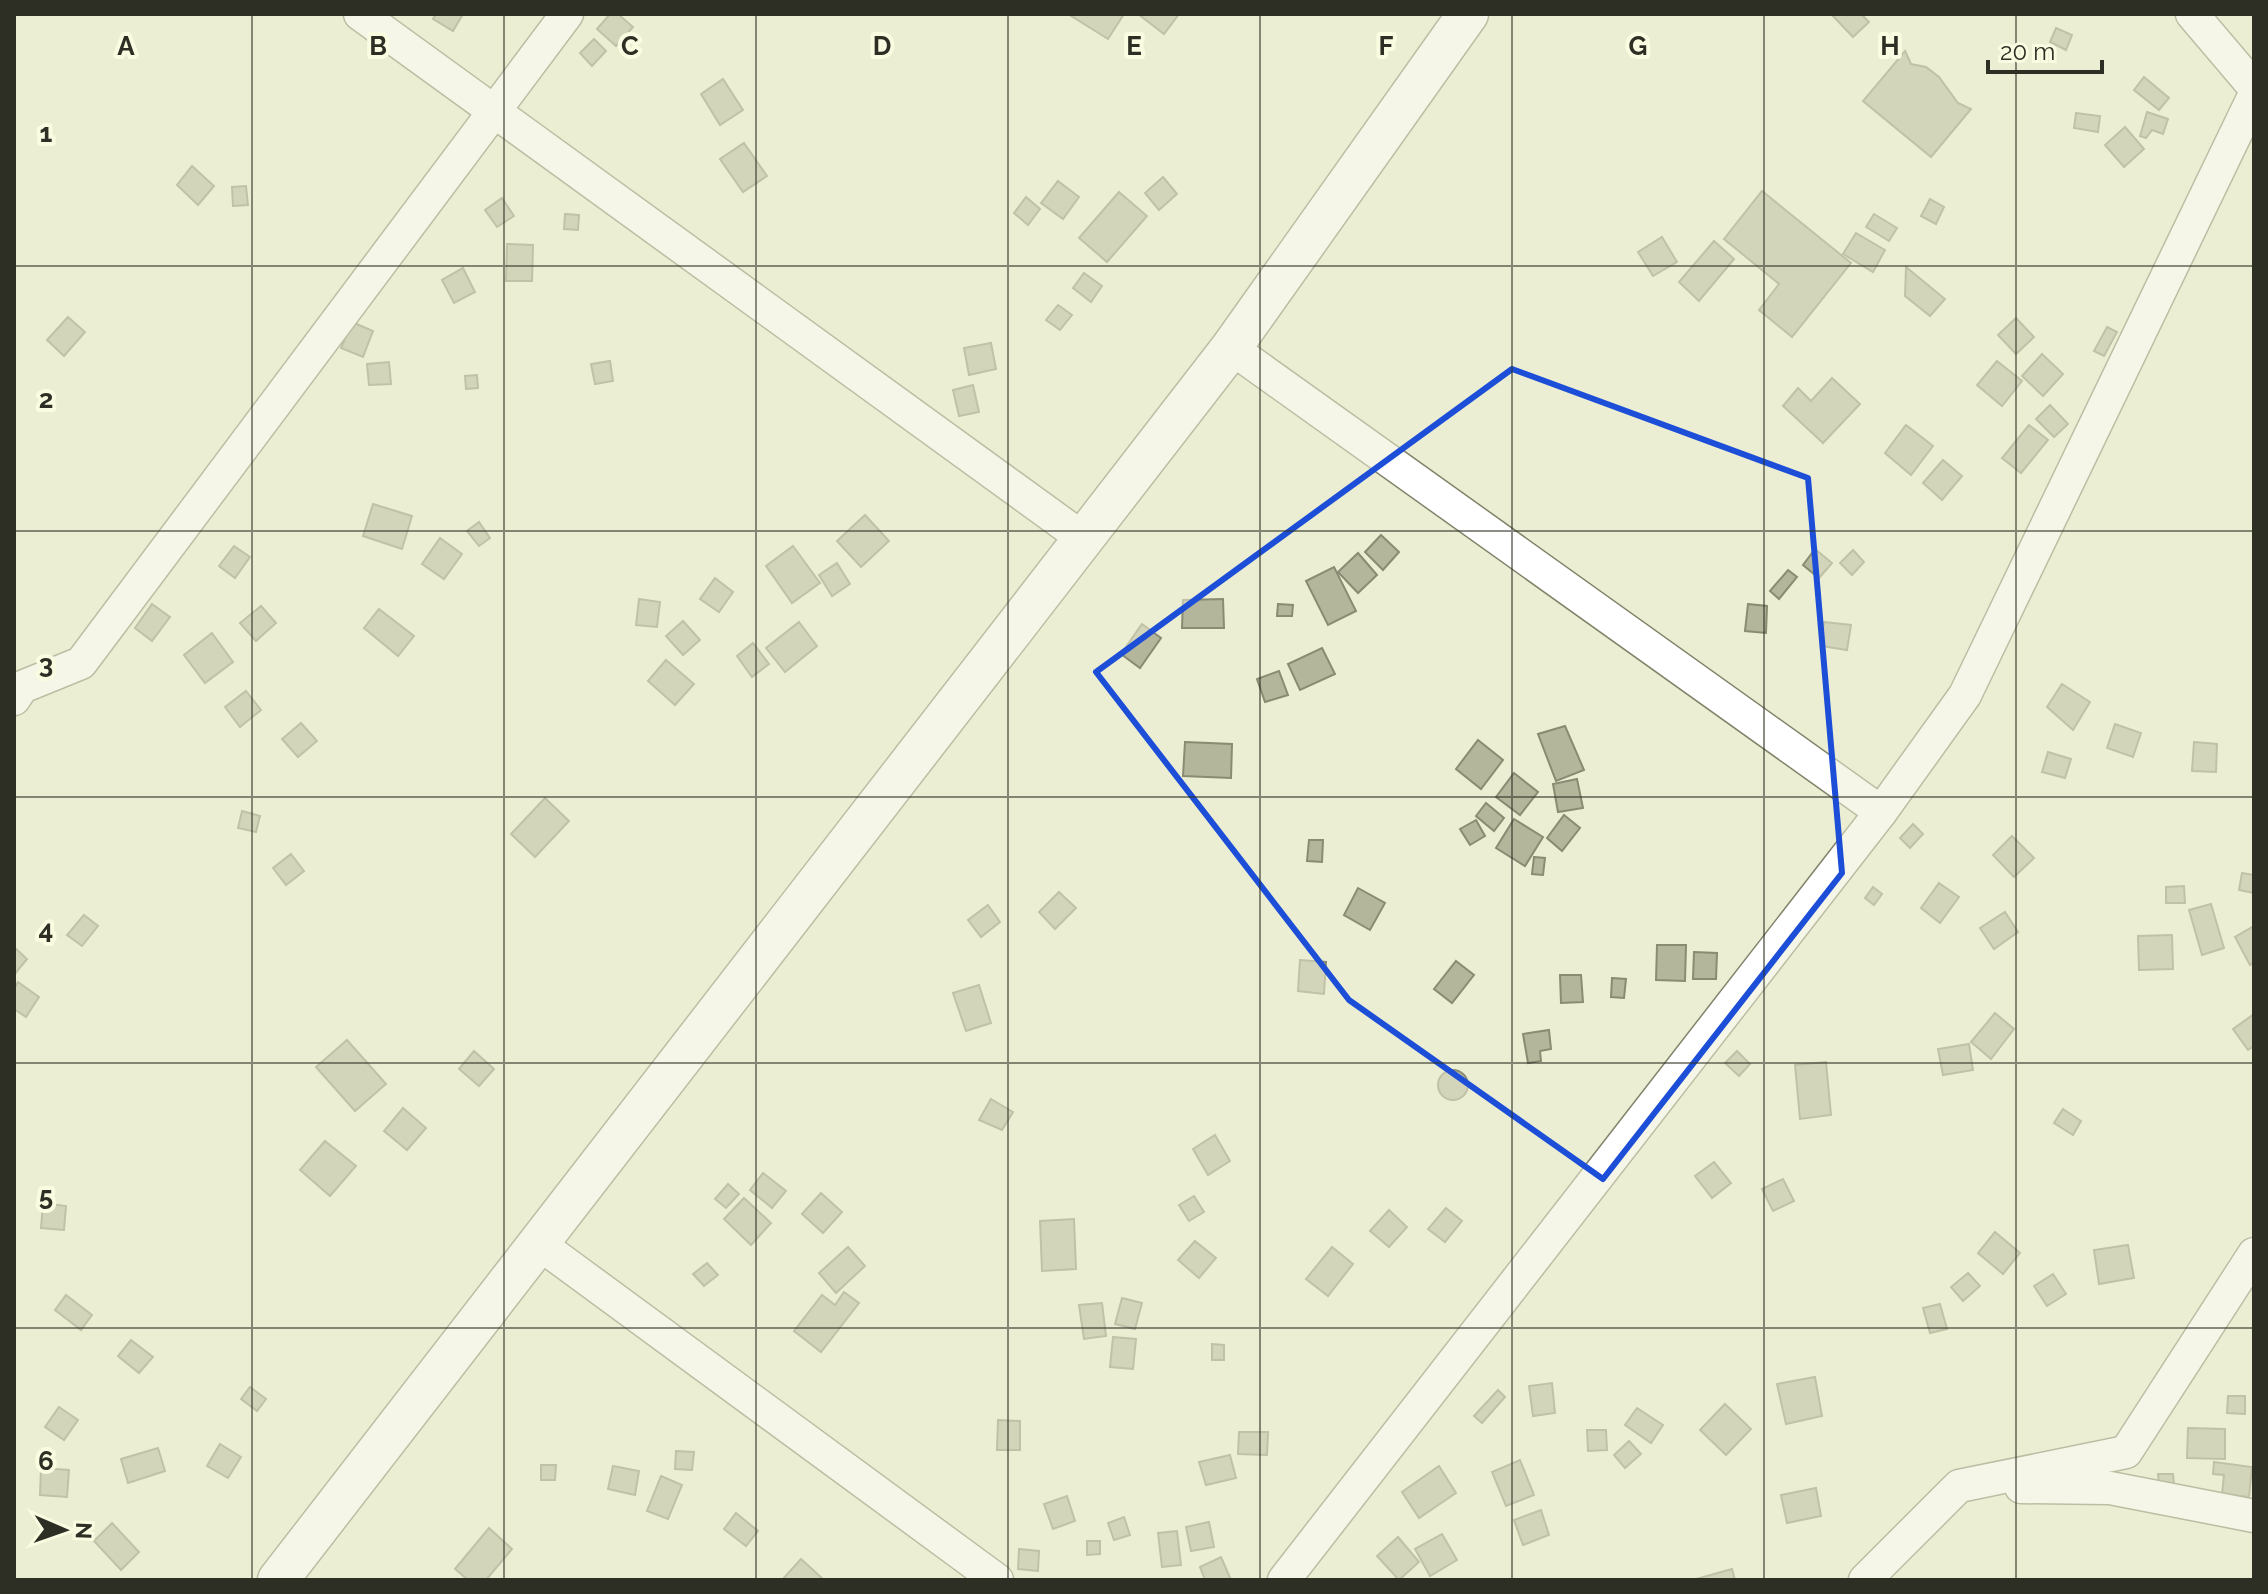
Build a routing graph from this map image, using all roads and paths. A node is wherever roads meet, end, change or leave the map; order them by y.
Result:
1 (360, 14) edge
2 (567, 14) edge
3 (1468, 14) edge
4 (2192, 14) edge
5 (2254, 87) edge
6 (2254, 96) edge
7 (495, 112) junction
8 (1231, 348) junction
9 (1084, 539) junction
10 (14, 699) edge
11 (1881, 812) junction
12 (538, 1243) junction
13 (2254, 1254) edge
14 (1959, 1486) junction
15 (2254, 1516) edge
16 (278, 1580) edge
17 (997, 1580) edge
18 (1284, 1580) edge
19 (1865, 1580) edge

1 - 7 street
2 - 7 street
3 - 8 street
4 - 5 street
6 - 11 street
7 - 9 street
7 - 10 street
8 - 9 street
8 - 11 street
9 - 12 street
11 - 18 street
12 - 16 street
12 - 17 street
13 - 14 street
14 - 15 street
14 - 19 street

